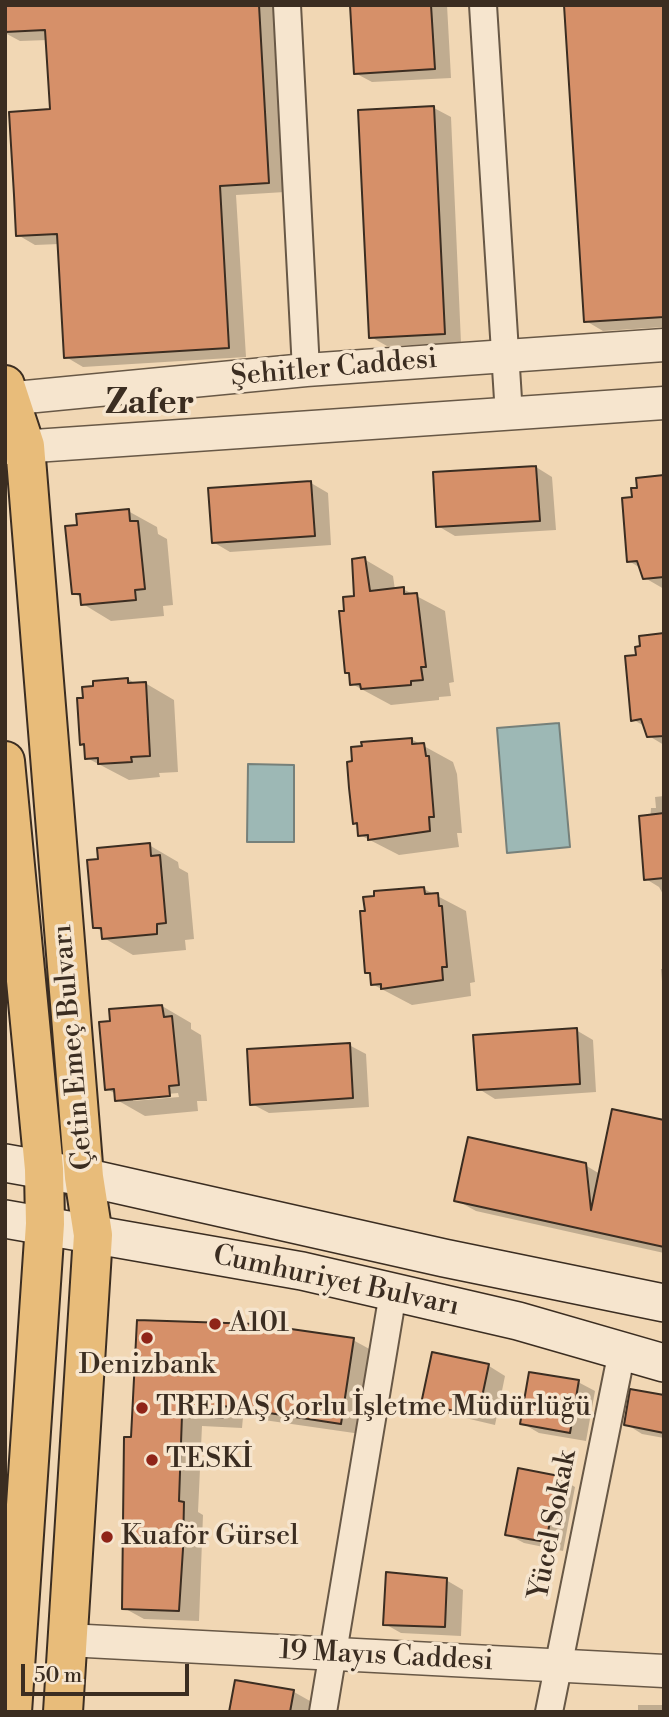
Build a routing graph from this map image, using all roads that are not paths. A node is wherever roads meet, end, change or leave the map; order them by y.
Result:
1 (287, 5) edge
2 (483, 5) edge
3 (664, 345) edge
4 (505, 356) junction
5 (306, 370) junction
6 (7, 394) edge
7 (664, 403) edge
8 (509, 415) junction
9 (15, 447) edge
10 (5, 761) edge
11 (5, 1163) edge
12 (44, 1169) junction
13 (84, 1177) junction
14 (5, 1219) edge
15 (45, 1224) junction
16 (93, 1235) junction
17 (393, 1293) junction
18 (664, 1303) edge
19 (622, 1351) junction
20 (664, 1363) edge
21 (10, 1636) edge
22 (67, 1640) junction
23 (331, 1655) junction
24 (558, 1665) junction
25 (664, 1671) edge
26 (12, 1712) edge
27 (63, 1712) edge
28 (323, 1712) edge
29 (550, 1712) edge

1 - 5 street
2 - 4 street
3 - 4 street, Şehitler Caddesi
4 - 5 street, Şehitler Caddesi
4 - 8 street
5 - 6 street, Şehitler Caddesi
6 - 9 main road, Çetin Emeç Bulvarı
7 - 8 street, Şehitler Caddesi
8 - 9 street, Şehitler Caddesi
9 - 13 main road, Çetin Emeç Bulvarı
10 - 12 main road
11 - 12 main road, Cumhuriyet Bulvarı
12 - 13 main road, Cumhuriyet Bulvarı
12 - 15 main road
13 - 16 main road, Çetin Emeç Bulvarı
13 - 18 main road, Cumhuriyet Bulvarı
14 - 15 main road, Cumhuriyet Bulvarı
15 - 16 main road, Cumhuriyet Bulvarı
15 - 21 main road
16 - 17 main road, Cumhuriyet Bulvarı
16 - 22 main road, Çetin Emeç Bulvarı
17 - 19 main road, Cumhuriyet Bulvarı
17 - 23 street
19 - 20 main road, Cumhuriyet Bulvarı
19 - 24 street, Yücel Sokak
21 - 26 main road
22 - 23 street, 19 Mayıs Caddesi
22 - 27 main road, Çetin Emeç Bulvarı
23 - 24 street, 19 Mayıs Caddesi
23 - 28 street
24 - 25 street, 19 Mayıs Caddesi
24 - 29 street, Yücel Sokak

